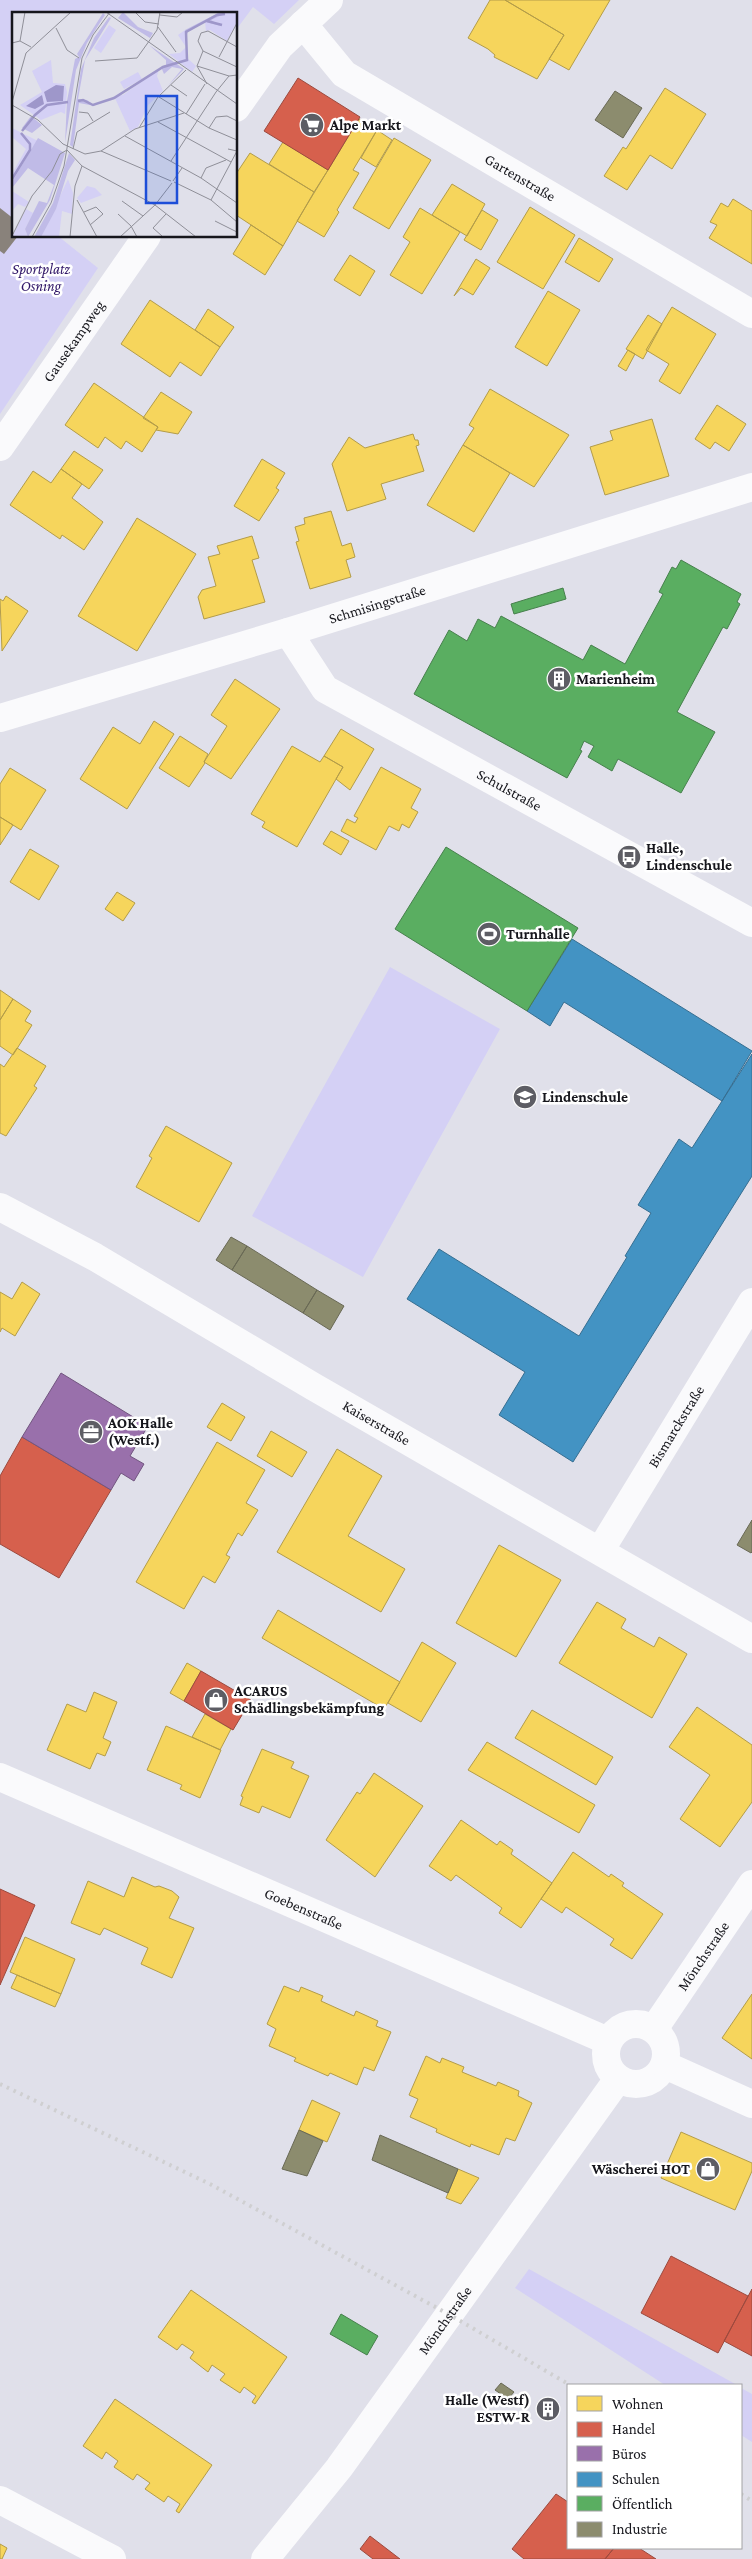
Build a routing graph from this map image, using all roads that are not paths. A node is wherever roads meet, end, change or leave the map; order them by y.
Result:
1 (329, 0) edge
2 (303, 24) junction
3 (238, 105) edge
4 (146, 238) edge
5 (752, 314) edge
6 (0, 447) edge
7 (752, 487) edge
8 (288, 632) junction
9 (0, 718) edge
10 (752, 923) edge
11 (0, 1207) edge
12 (752, 1302) edge
13 (600, 1551) junction
14 (752, 1640) edge
15 (0, 1777) edge
16 (752, 1884) edge
17 (654, 2029) junction
18 (608, 2041) junction
19 (664, 2065) junction
20 (618, 2079) junction
21 (752, 2104) edge
22 (0, 2500) edge
23 (112, 2559) edge
24 (265, 2559) edge

1 - 2 street
2 - 3 street
2 - 5 street, Gartenstraße
4 - 6 street, Gausekampweg
7 - 8 street, Schmisingstraße
8 - 9 street, Schmisingstraße
8 - 10 street, Schulstraße
11 - 13 street, Kaiserstraße
12 - 13 street, Bismarckstraße
13 - 14 street, Kaiserstraße
15 - 18 street, Goebenstraße
16 - 17 street, Mönchstraße
17 - 18 street
17 - 19 street
18 - 20 street
19 - 20 street
19 - 21 street
20 - 24 street, Mönchstraße
22 - 23 street

